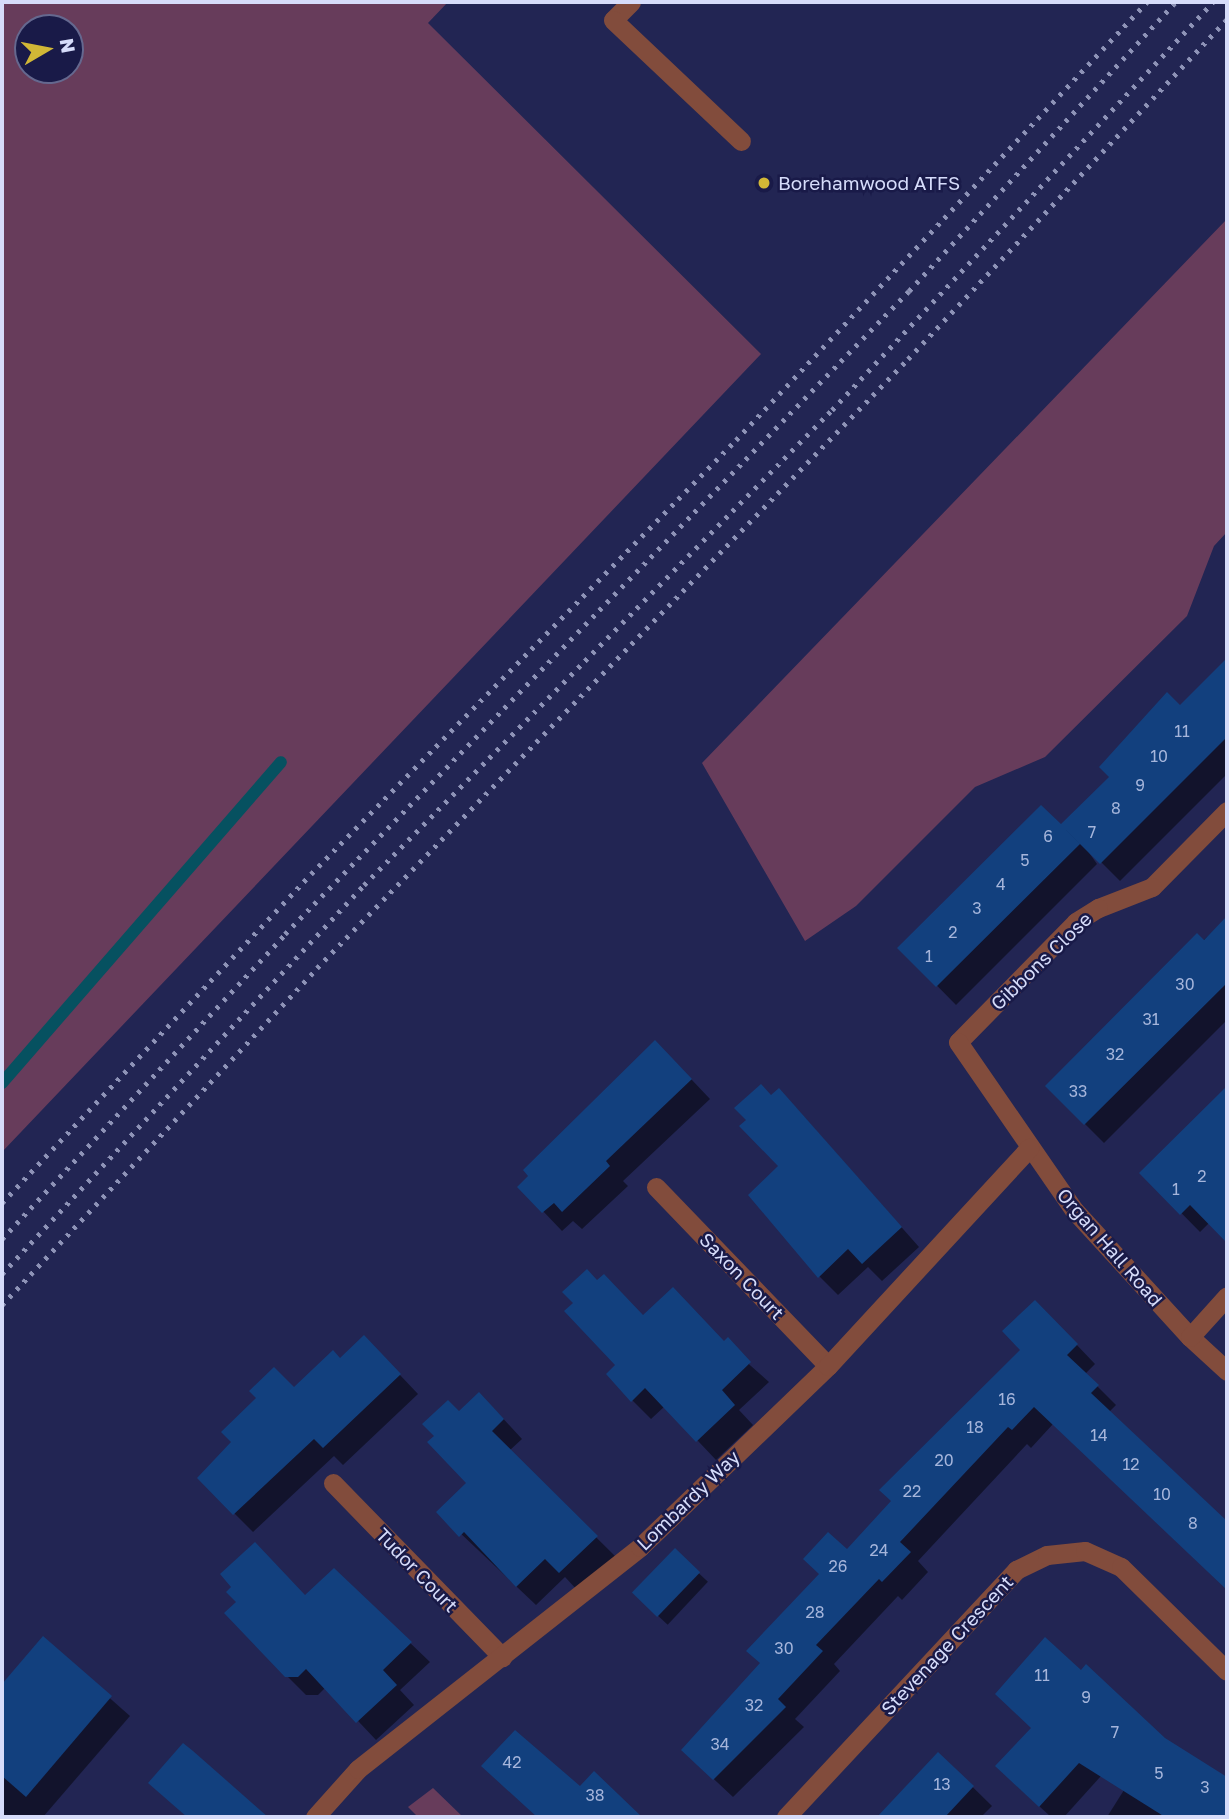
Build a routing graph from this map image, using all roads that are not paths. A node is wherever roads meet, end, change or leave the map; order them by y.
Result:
1 (631, 2) edge
2 (741, 141) dead end
3 (1227, 811) edge
4 (958, 1042) joint
5 (1029, 1147) junction
6 (656, 1187) dead end
7 (1227, 1296) edge
8 (1190, 1337) junction
9 (828, 1366) junction
10 (1227, 1371) edge
11 (333, 1483) dead end
12 (502, 1657) junction
13 (1227, 1671) edge
14 (315, 1817) edge
15 (786, 1817) edge

1 - 2 street
3 - 4 street, Gibbons Close
4 - 5 street, Organ Hall Road
5 - 8 street, Organ Hall Road
5 - 9 street, Lombardy Way
6 - 9 street, Saxon Court
7 - 8 street
8 - 10 street, Organ Hall Road
9 - 12 street, Lombardy Way
11 - 12 street, Tudor Court
12 - 14 street, Lombardy Way
13 - 15 street, Stevenage Crescent

